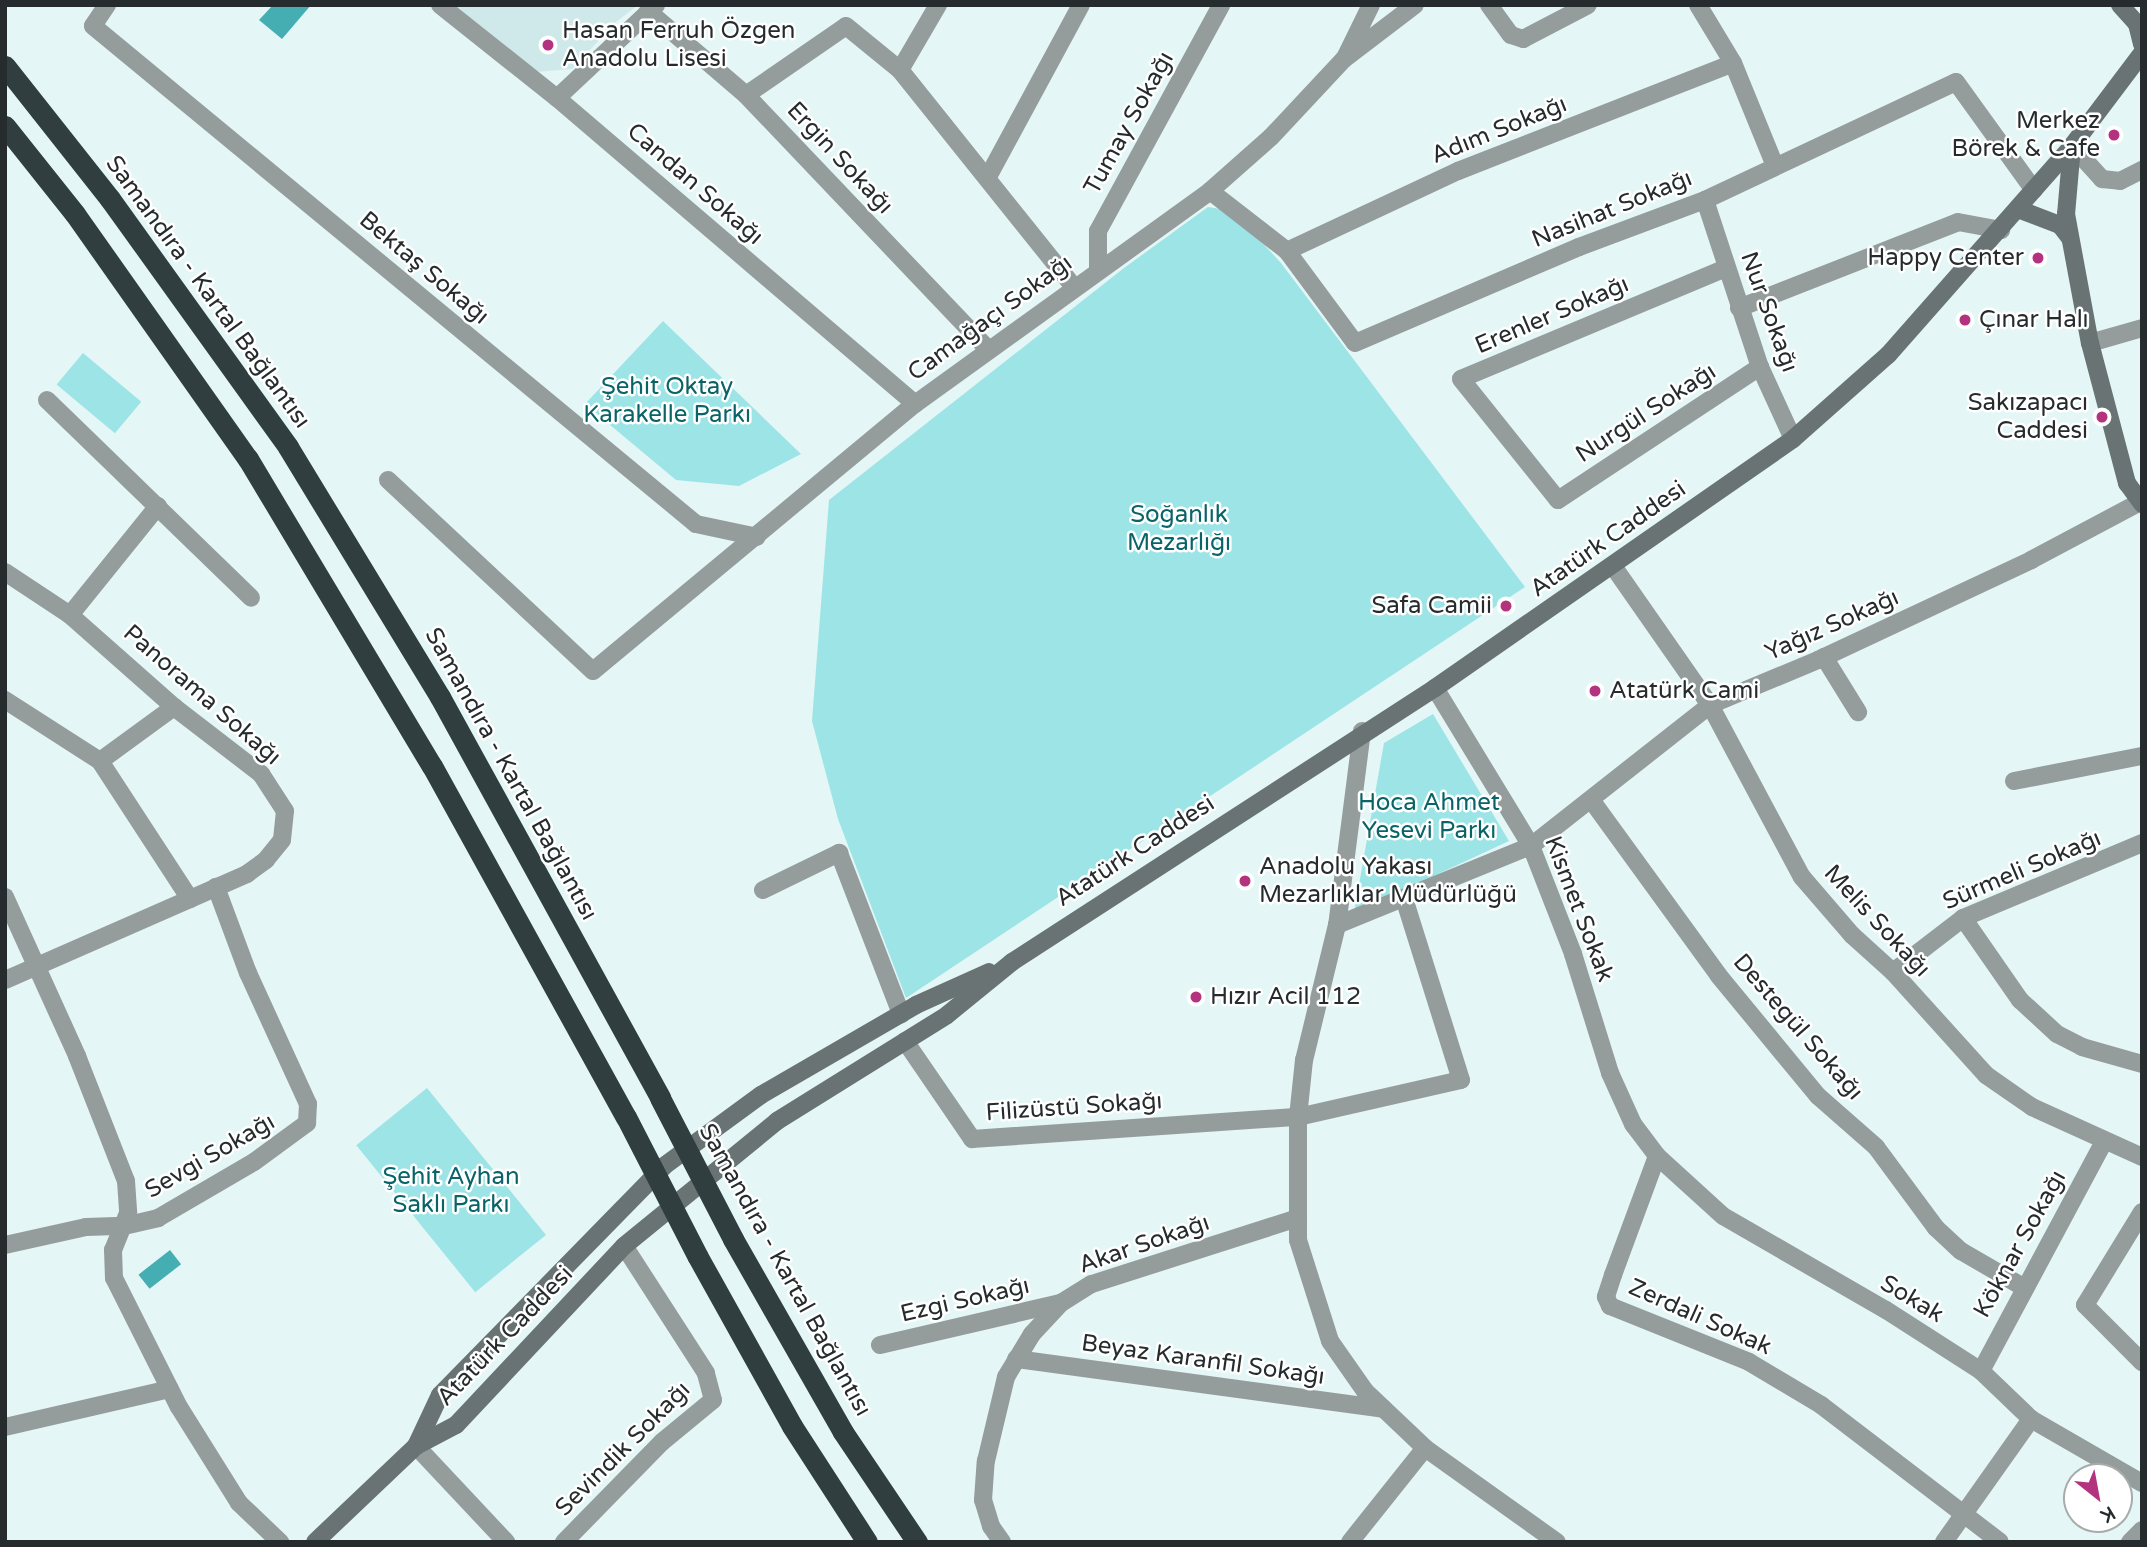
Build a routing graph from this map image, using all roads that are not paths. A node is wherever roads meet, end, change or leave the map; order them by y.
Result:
1 (107, 5) edge
2 (440, 5) edge
3 (938, 5) edge
4 (1081, 5) edge
5 (1221, 5) edge
6 (1371, 5) edge
7 (1415, 5) edge
8 (1489, 5) edge
9 (1588, 5) edge
10 (1698, 5) edge
11 (2120, 5) edge
12 (652, 8) edge
13 (2142, 44) edge
14 (2142, 53) edge
15 (1344, 59) junction
16 (1733, 63) junction
17 (5, 66) edge
18 (900, 70) junction
19 (746, 95) junction
20 (557, 98) junction
21 (5, 126) edge
22 (2072, 146) junction
23 (1775, 166) junction
24 (2142, 170) edge
25 (989, 175) junction
26 (2034, 190) junction
27 (1210, 191) junction
28 (1705, 200) junction
29 (2018, 209) junction
30 (2000, 230) junction
31 (2070, 238) junction
32 (1287, 251) junction
33 (1726, 268) junction
34 (1098, 270) junction
35 (1074, 287) junction
36 (1739, 308) junction
37 (2142, 328) edge
38 (2090, 343) junction
39 (986, 348) junction
40 (1760, 367) junction
41 (47, 400) dead end
42 (915, 404) junction
43 (1793, 439) junction
44 (388, 480) dead end
45 (1558, 500) joint
46 (2140, 503) edge
47 (158, 506) junction
48 (757, 537) junction
49 (1613, 566) junction
50 (5, 572) edge
51 (251, 598) dead end
52 (70, 615) junction
53 (1824, 657) junction
54 (1435, 688) junction
55 (5, 700) edge
56 (1710, 705) junction
57 (174, 706) junction
58 (1858, 712) dead end
59 (1362, 731) junction
60 (2142, 756) edge
61 (100, 761) junction
62 (2014, 781) dead end
63 (1592, 801) junction
64 (2142, 843) edge
65 (1531, 846) junction
66 (216, 887) junction
67 (763, 890) dead end
68 (5, 897) edge
69 (190, 899) junction
70 (1405, 901) junction
71 (1963, 918) junction
72 (1337, 925) junction
73 (1012, 962) junction
74 (38, 966) junction
75 (1893, 972) junction
76 (5, 980) edge
77 (901, 1014) junction
78 (905, 1041) junction
79 (2142, 1064) edge
80 (1298, 1117) junction
81 (2104, 1142) junction
82 (1657, 1156) junction
83 (2142, 1157) edge
84 (2142, 1212) edge
85 (1298, 1218) junction
86 (124, 1226) junction
87 (5, 1245) edge
88 (624, 1247) junction
89 (2023, 1287) junction
90 (1061, 1303) junction
91 (880, 1345) dead end
92 (1016, 1359) junction
93 (2141, 1359) edge
94 (1981, 1371) junction
95 (170, 1389) junction
96 (1384, 1409) junction
97 (2031, 1419) junction
98 (5, 1427) edge
99 (416, 1446) junction
100 (1425, 1448) junction
101 (2142, 1483) edge
102 (1966, 1514) junction
103 (2142, 1531) edge
104 (280, 1542) edge
105 (315, 1542) edge
106 (506, 1542) edge
107 (564, 1542) edge
108 (867, 1542) edge
109 (917, 1542) edge
110 (1002, 1542) edge
111 (1350, 1542) edge
112 (1557, 1542) edge
113 (1944, 1542) edge
114 (2000, 1542) edge
115 (2130, 1542) edge

1 - 48 street, Bektaş Sokağı
2 - 20 street, Candan Sokağı
3 - 18 street
4 - 25 street
5 - 34 street, Tumay Sokağı
6 - 15 street
7 - 15 street, Camağaçı Sokağı
8 - 9 street
10 - 16 street
11 - 13 street
12 - 19 street, Ergin Sokağı
12 - 20 street
14 - 22 street, Atatürk Caddesi
15 - 27 street, Camağaçı Sokağı
16 - 23 street
16 - 32 street, Adım Sokağı
17 - 109 highway, Samandıra - Kartal Bağlantısı, bridge
18 - 19 street
18 - 25 street
19 - 39 street, Ergin Sokağı
20 - 42 street, Candan Sokağı
21 - 108 highway, bridge
22 - 24 street
22 - 26 street, Atatürk Caddesi
22 - 31 street
23 - 26 street, Nasihat Sokağı
23 - 28 street, Nasihat Sokağı
25 - 35 street
26 - 29 street, Atatürk Caddesi
27 - 32 street, Nasihat Sokağı
27 - 34 street, Camağaçı Sokağı
28 - 32 street, Nasihat Sokağı
28 - 33 street, Nur Sokağı
29 - 30 street, Atatürk Caddesi
29 - 31 street
30 - 36 street
30 - 43 street, Atatürk Caddesi
31 - 38 street
33 - 36 street, Nur Sokağı
33 - 45 street, Erenler Sokağı
34 - 35 street, Camağaçı Sokağı
35 - 39 street, Camağaçı Sokağı
36 - 40 street, Nur Sokağı
37 - 38 street
38 - 46 street
39 - 42 street, Camağaçı Sokağı
40 - 43 street, Nur Sokağı
40 - 45 street, Nurgül Sokağı
41 - 47 street
42 - 48 street, Camağaçı Sokağı
43 - 49 street, Atatürk Caddesi
44 - 48 street, Camağaçı Sokağı
46 - 53 street, Yağız Sokağı
47 - 51 street
47 - 52 street
49 - 54 street, Atatürk Caddesi
49 - 56 street, Melis Sokağı
50 - 52 street, Panorama Sokağı
52 - 57 street, Panorama Sokağı
53 - 56 street, Yağız Sokağı
53 - 58 street
54 - 59 street, Atatürk Caddesi
54 - 65 street, Kismet Sokak
55 - 61 street
56 - 63 street, Yağız Sokağı
56 - 75 street, Melis Sokağı
57 - 61 street
57 - 66 street, Panorama Sokağı
59 - 72 street
59 - 73 street, Atatürk Caddesi
60 - 62 street
61 - 69 street
63 - 65 street, Yağız Sokağı
63 - 89 street, Destegül Sokağı
64 - 71 street, Sürmeli Sokağı
65 - 70 street, Yağız Sokağı
65 - 82 street, Kismet Sokak
66 - 69 street, Panorama Sokağı
66 - 86 street, Sevgi Sokağı
67 - 77 street
68 - 74 street
69 - 74 street, Panorama Sokağı
70 - 72 street, Yağız Sokağı
70 - 80 street
71 - 75 street, Sürmeli Sokağı
71 - 79 street
72 - 80 street
73 - 77 street, Atatürk Caddesi
73 - 78 street, Atatürk Caddesi
74 - 76 street, Panorama Sokağı
74 - 86 street
75 - 81 street, Melis Sokağı
77 - 99 street, Atatürk Caddesi
78 - 80 street, Filizüstü Sokağı
78 - 88 street, Atatürk Caddesi
80 - 85 street
81 - 83 street, Melis Sokağı
81 - 89 street, Köknar Sokağı
82 - 94 street, Sokak
82 - 102 street, Zerdali Sokak
84 - 93 street
85 - 90 street, Akar Sokağı
85 - 96 street
86 - 87 street, Sevgi Sokağı
86 - 95 street
88 - 99 street, Atatürk Caddesi
88 - 107 street, Sevindik Sokağı
89 - 94 street, Köknar Sokağı
90 - 91 street, Ezgi Sokağı
90 - 92 street, Akar Sokağı
92 - 96 street, Beyaz Karanfil Sokağı
92 - 110 street, Akar Sokağı
94 - 97 street, Sokak
95 - 98 street
95 - 104 street
96 - 100 street
97 - 101 street, Sokak
97 - 102 street
99 - 105 street
99 - 106 street
100 - 111 street
100 - 112 street
102 - 113 street
102 - 114 street, Zerdali Sokak
103 - 115 street

